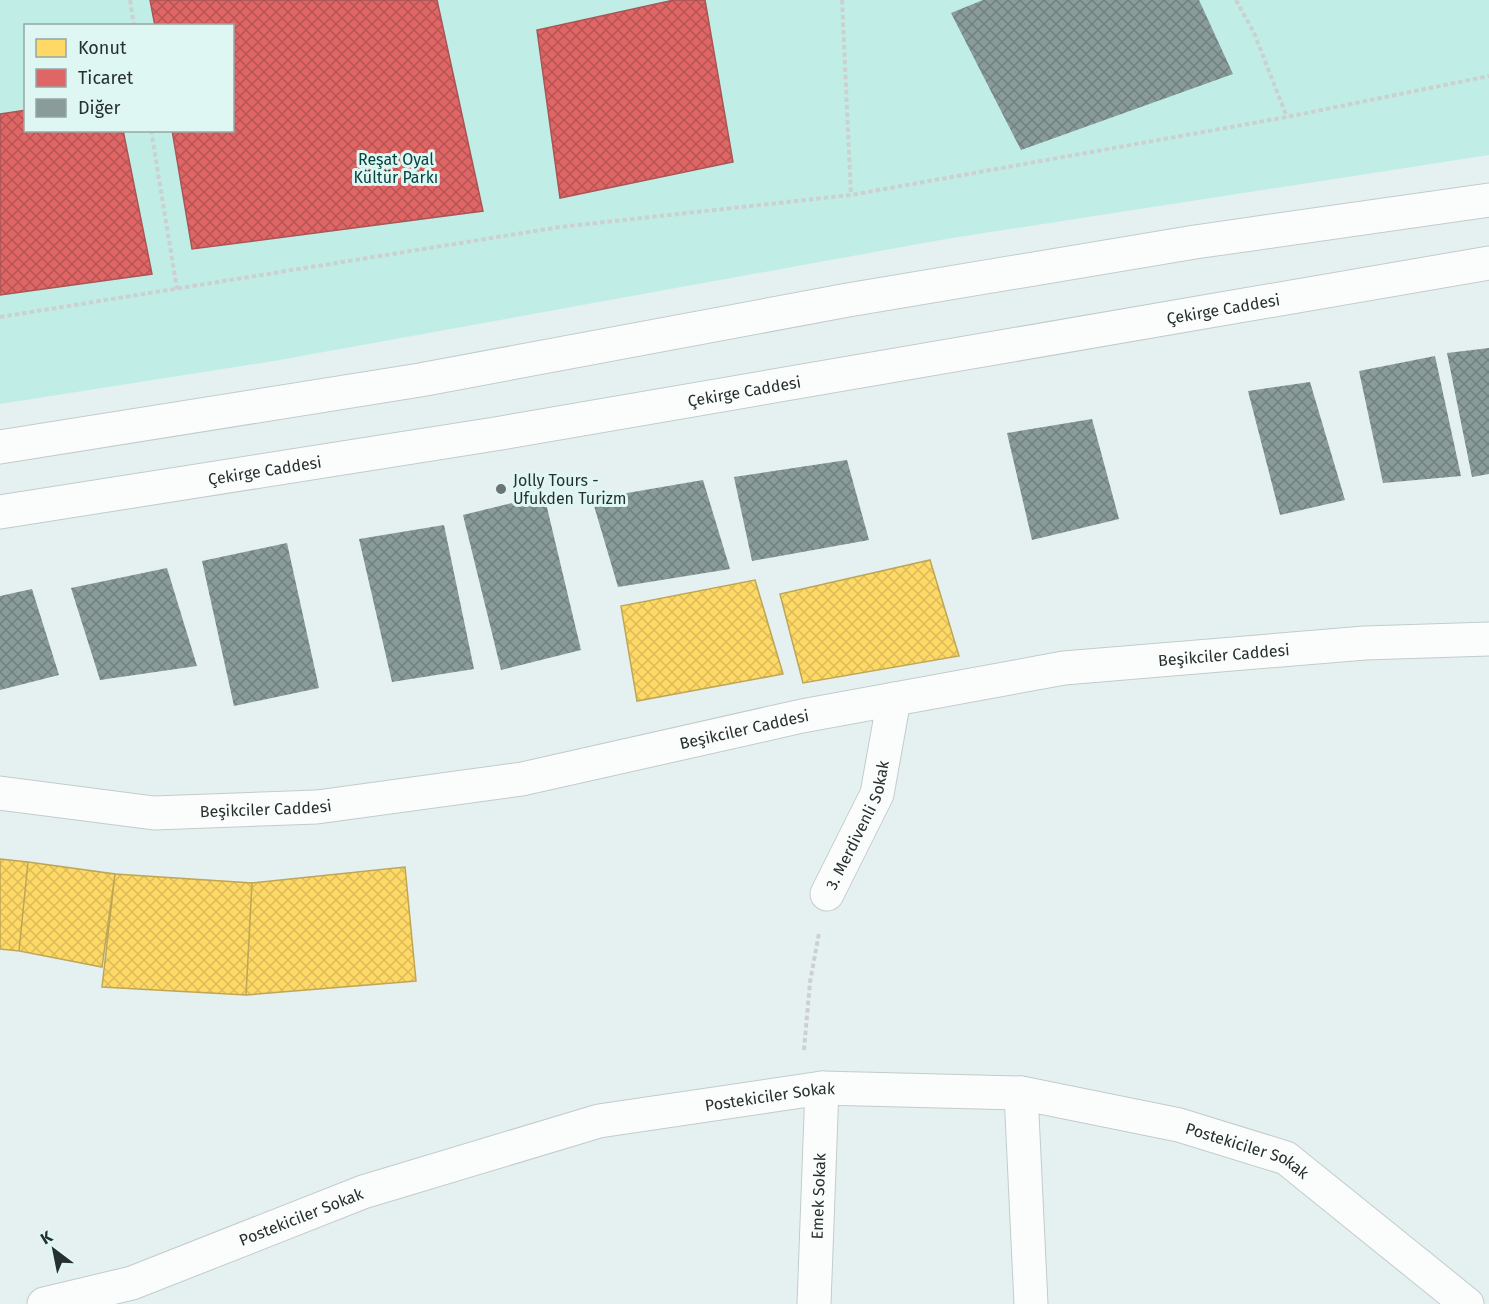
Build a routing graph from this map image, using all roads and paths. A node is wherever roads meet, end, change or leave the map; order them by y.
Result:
1 (130, 0) edge
2 (842, 0) edge
3 (1236, 0) edge
4 (134, 24) edge
5 (1489, 75) edge
6 (1287, 117) junction
7 (151, 132) edge
8 (851, 195) junction
9 (1489, 200) edge
10 (1489, 263) edge
11 (177, 288) junction
12 (0, 317) edge
13 (0, 447) edge
14 (0, 512) edge
15 (1489, 639) edge
16 (894, 699) junction
17 (0, 793) edge
18 (827, 894) joint
19 (811, 1089) junction
20 (1022, 1093) junction
21 (44, 1304) edge
22 (814, 1304) edge
23 (1031, 1304) edge
24 (1467, 1304) edge

1 - 4 path
2 - 8 path
3 - 6 path
5 - 6 path
6 - 8 path
7 - 11 path
8 - 11 path
9 - 13 main road
10 - 14 main road, Çekirge Caddesi
11 - 12 path
15 - 16 main road, Beşikciler Caddesi
16 - 17 main road, Beşikciler Caddesi
16 - 18 main road, 3. Merdivenli Sokak
18 - 19 path, 3. Merdivenli Sokak
19 - 20 main road, Postekiciler Sokak
19 - 21 main road, Postekiciler Sokak
19 - 22 main road, Emek Sokak
20 - 23 main road
20 - 24 main road, Postekiciler Sokak

